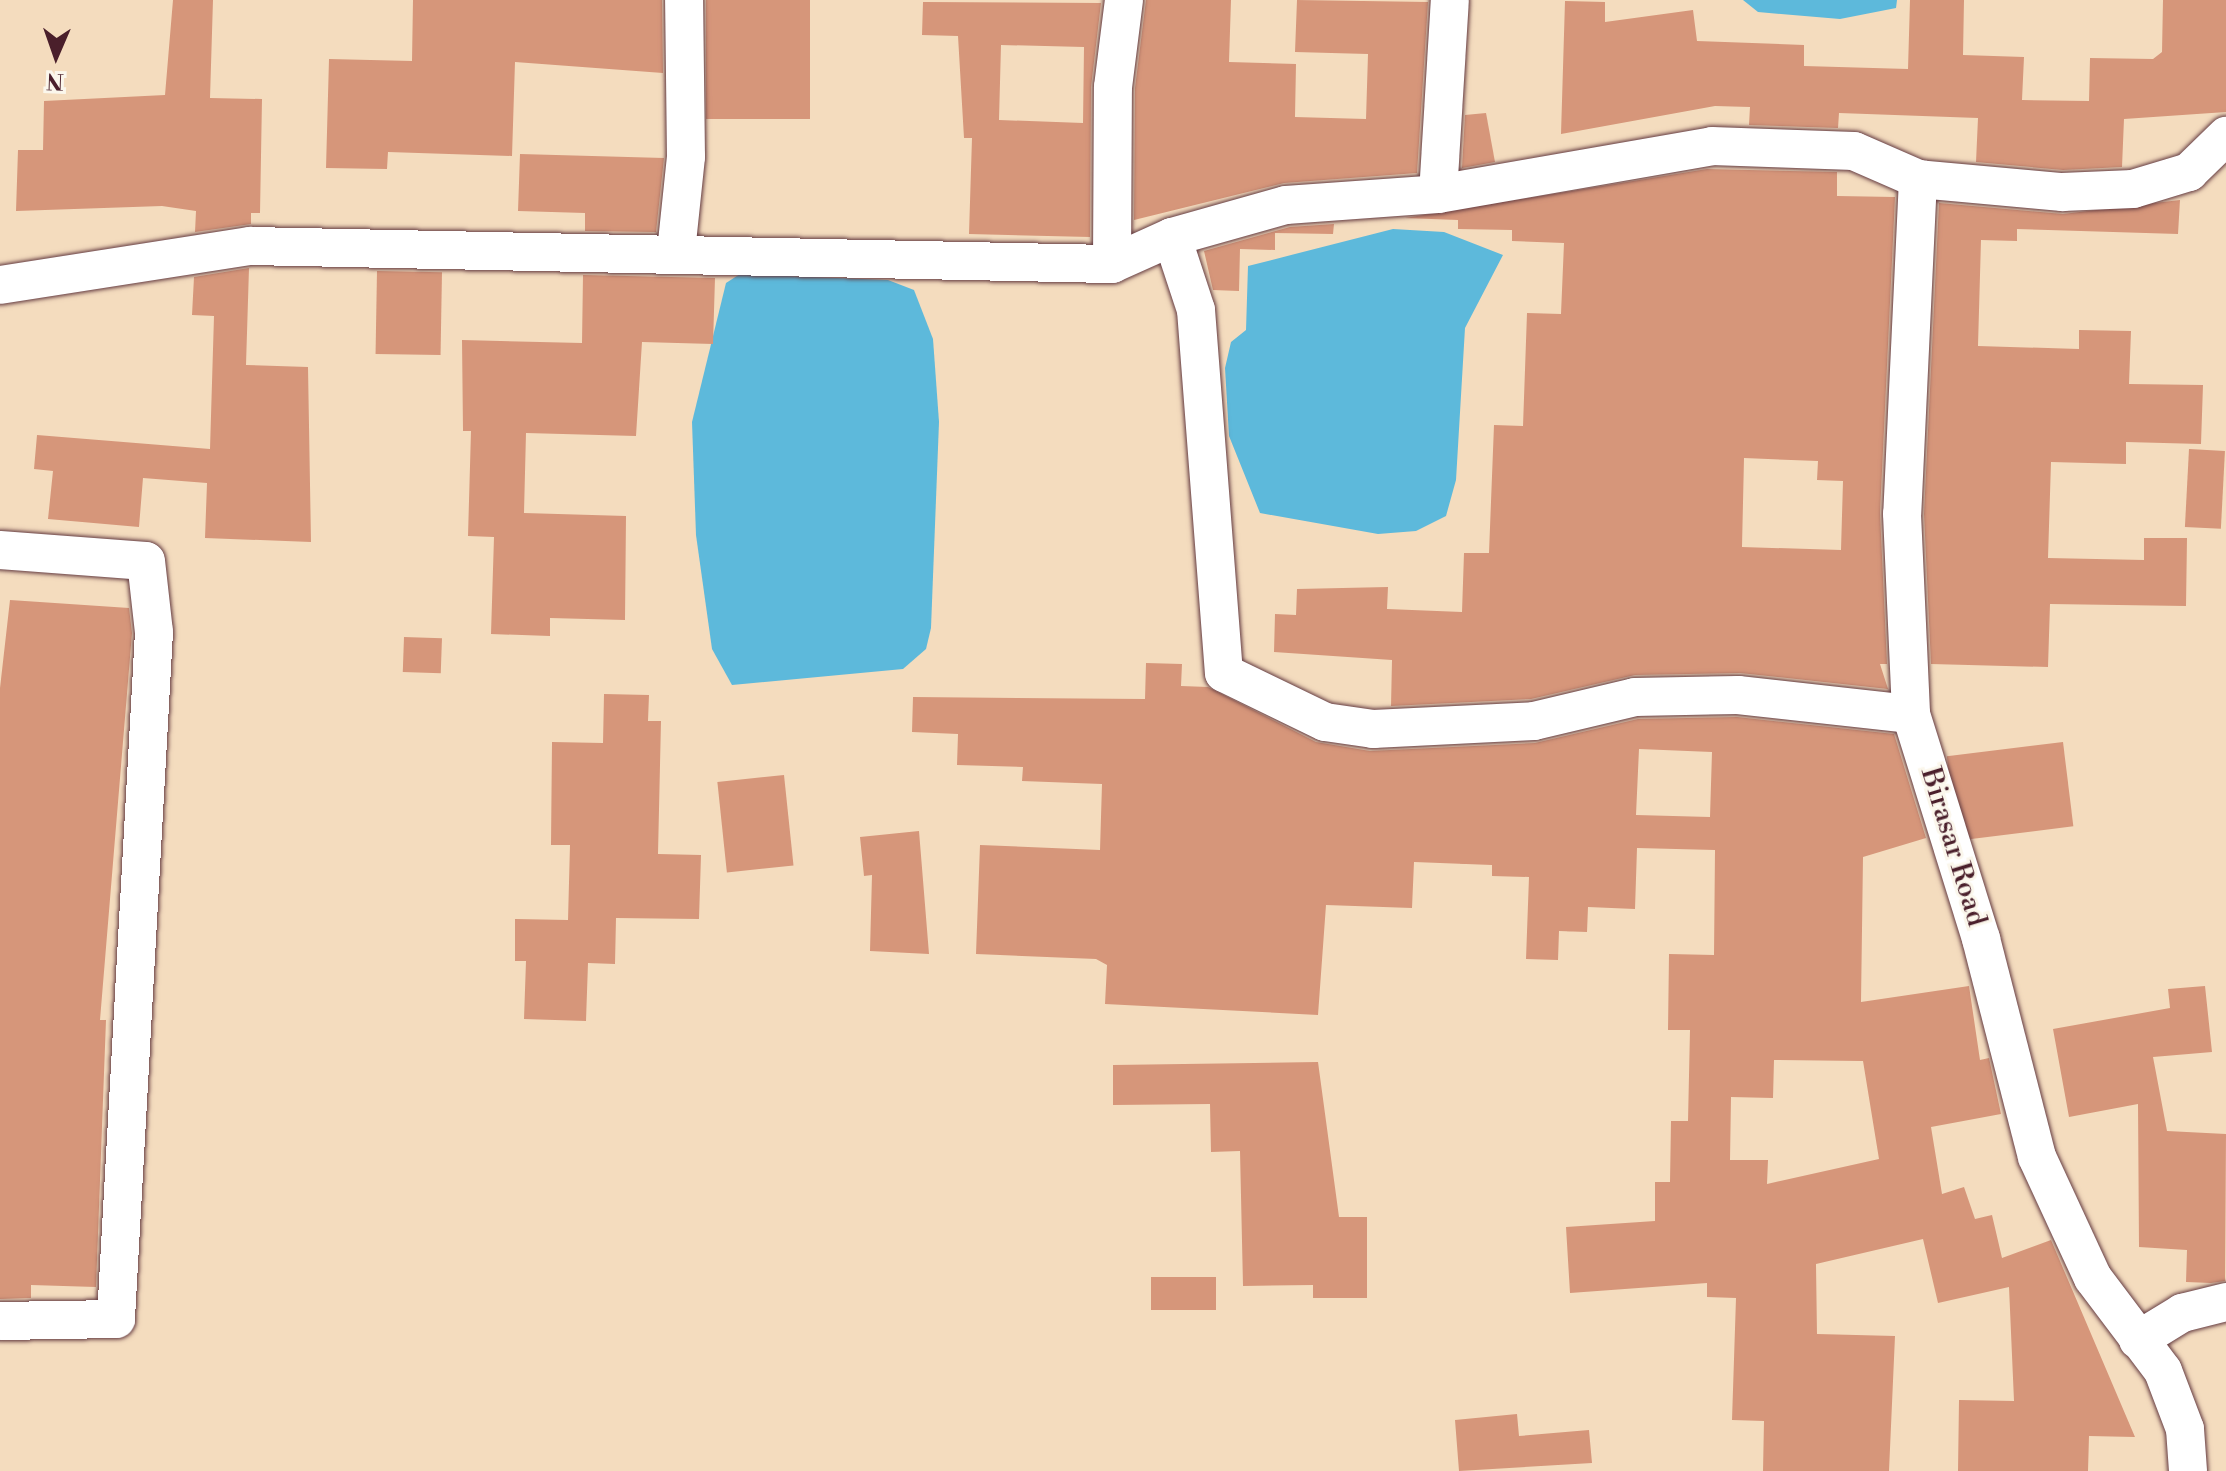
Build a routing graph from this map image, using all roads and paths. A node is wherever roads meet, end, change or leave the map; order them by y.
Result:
1 (684, 0) edge
2 (1124, 0) edge
3 (1450, 0) edge
4 (2226, 136) edge
5 (1918, 179) junction
6 (1438, 194) junction
7 (1172, 237) junction
8 (676, 252) junction
9 (1112, 264) junction
10 (0, 285) edge
11 (0, 534) edge
12 (0, 549) edge
13 (1911, 714) junction
14 (2226, 1302) edge
15 (0, 1321) edge
16 (2138, 1340) junction
17 (2188, 1471) edge

1 - 8 street
2 - 9 street
3 - 6 street
4 - 5 street
5 - 6 street
5 - 13 street, Birasar Road
6 - 7 street
7 - 9 street
7 - 13 street
8 - 9 street
8 - 10 street
11 - 12 street
12 - 15 street
13 - 16 street, Birasar Road
14 - 16 street
16 - 17 street, Birasar Road

